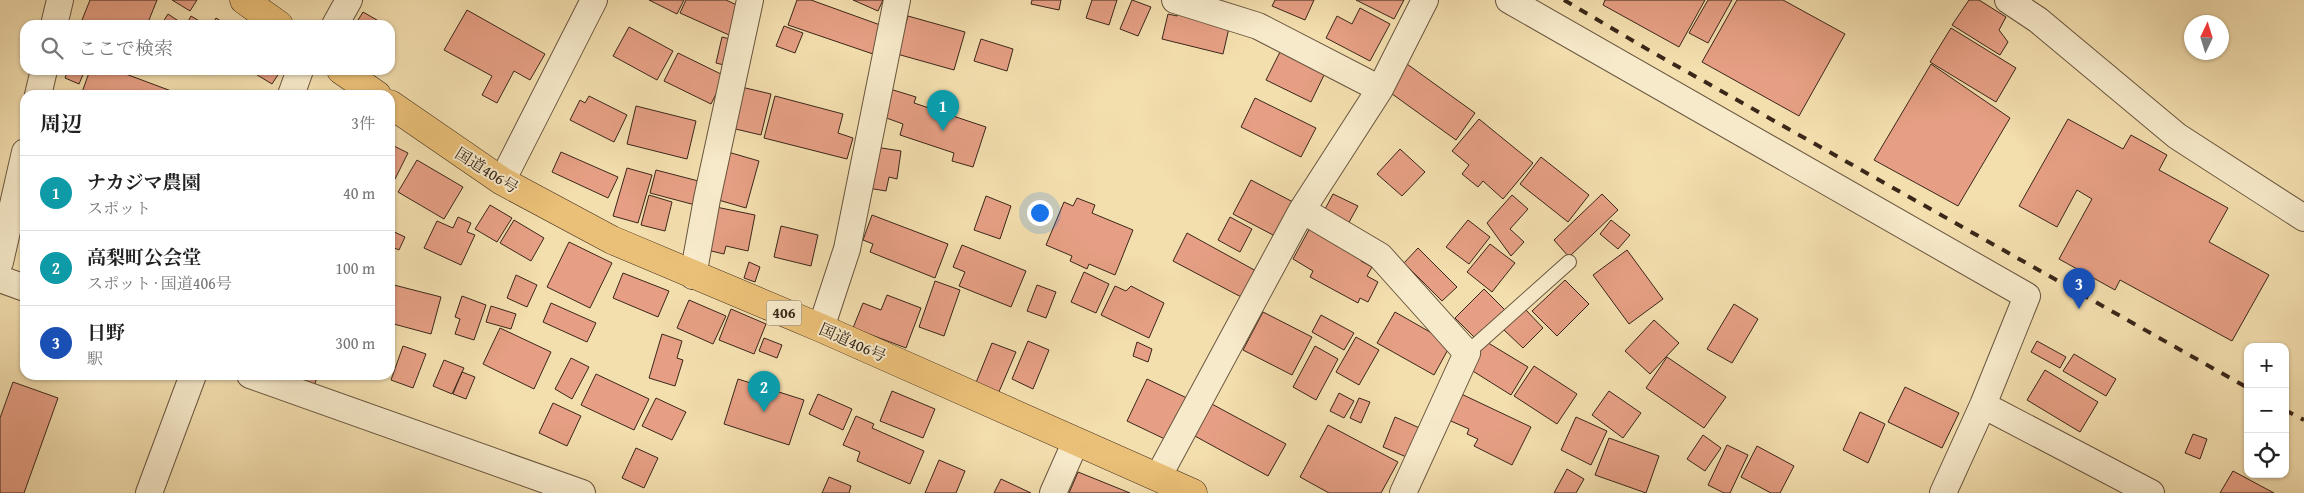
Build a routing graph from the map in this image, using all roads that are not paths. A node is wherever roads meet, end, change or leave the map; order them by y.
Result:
1 (60, 0) edge
2 (244, 0) edge
3 (349, 0) edge
4 (594, 0) edge
5 (750, 0) edge
6 (897, 0) edge
7 (1175, 0) edge
8 (1425, 0) edge
9 (1509, 0) edge
10 (2008, 0) edge
11 (2042, 10) edge
12 (55, 20) edge
13 (272, 20) edge
14 (338, 20) edge
15 (43, 75) edge
16 (298, 75) edge
17 (348, 75) edge
18 (1380, 89) junction
19 (39, 90) edge
20 (293, 90) edge
21 (370, 90) edge
22 (395, 107) edge
23 (20, 174) edge
24 (502, 181) junction
25 (1302, 210) junction
26 (2304, 218) edge
27 (0, 262) edge
28 (1569, 262) dead end
29 (693, 276) junction
30 (0, 278) edge
31 (20, 286) edge
32 (821, 328) junction
33 (1467, 353) junction
34 (191, 380) edge
35 (264, 380) edge
36 (1983, 405) junction
37 (1076, 441) junction
38 (1158, 477) junction
39 (576, 492) edge
40 (149, 493) edge
41 (1053, 493) edge
42 (1194, 493) edge
43 (1403, 493) edge
44 (1944, 493) edge
45 (2151, 493) edge

1 - 12 street
2 - 13 highway
3 - 14 street
4 - 24 street
5 - 29 street
6 - 32 street
7 - 18 street
8 - 18 street
9 - 36 street
10 - 11 street
11 - 26 street
15 - 19 street
16 - 20 street
17 - 21 highway
18 - 25 street
22 - 24 highway, 国道406号 / 406
23 - 27 street
24 - 29 highway, 国道406号 / 406
25 - 33 street
25 - 38 street
28 - 33 lane
29 - 32 highway, 国道406号 / 406
30 - 31 street
32 - 37 highway, 国道406号 / 406
33 - 43 street
34 - 40 street
35 - 39 street
36 - 44 street
36 - 45 street
37 - 38 highway, 国道406号 / 406
37 - 41 street
38 - 42 highway, 国道406号 / 406

